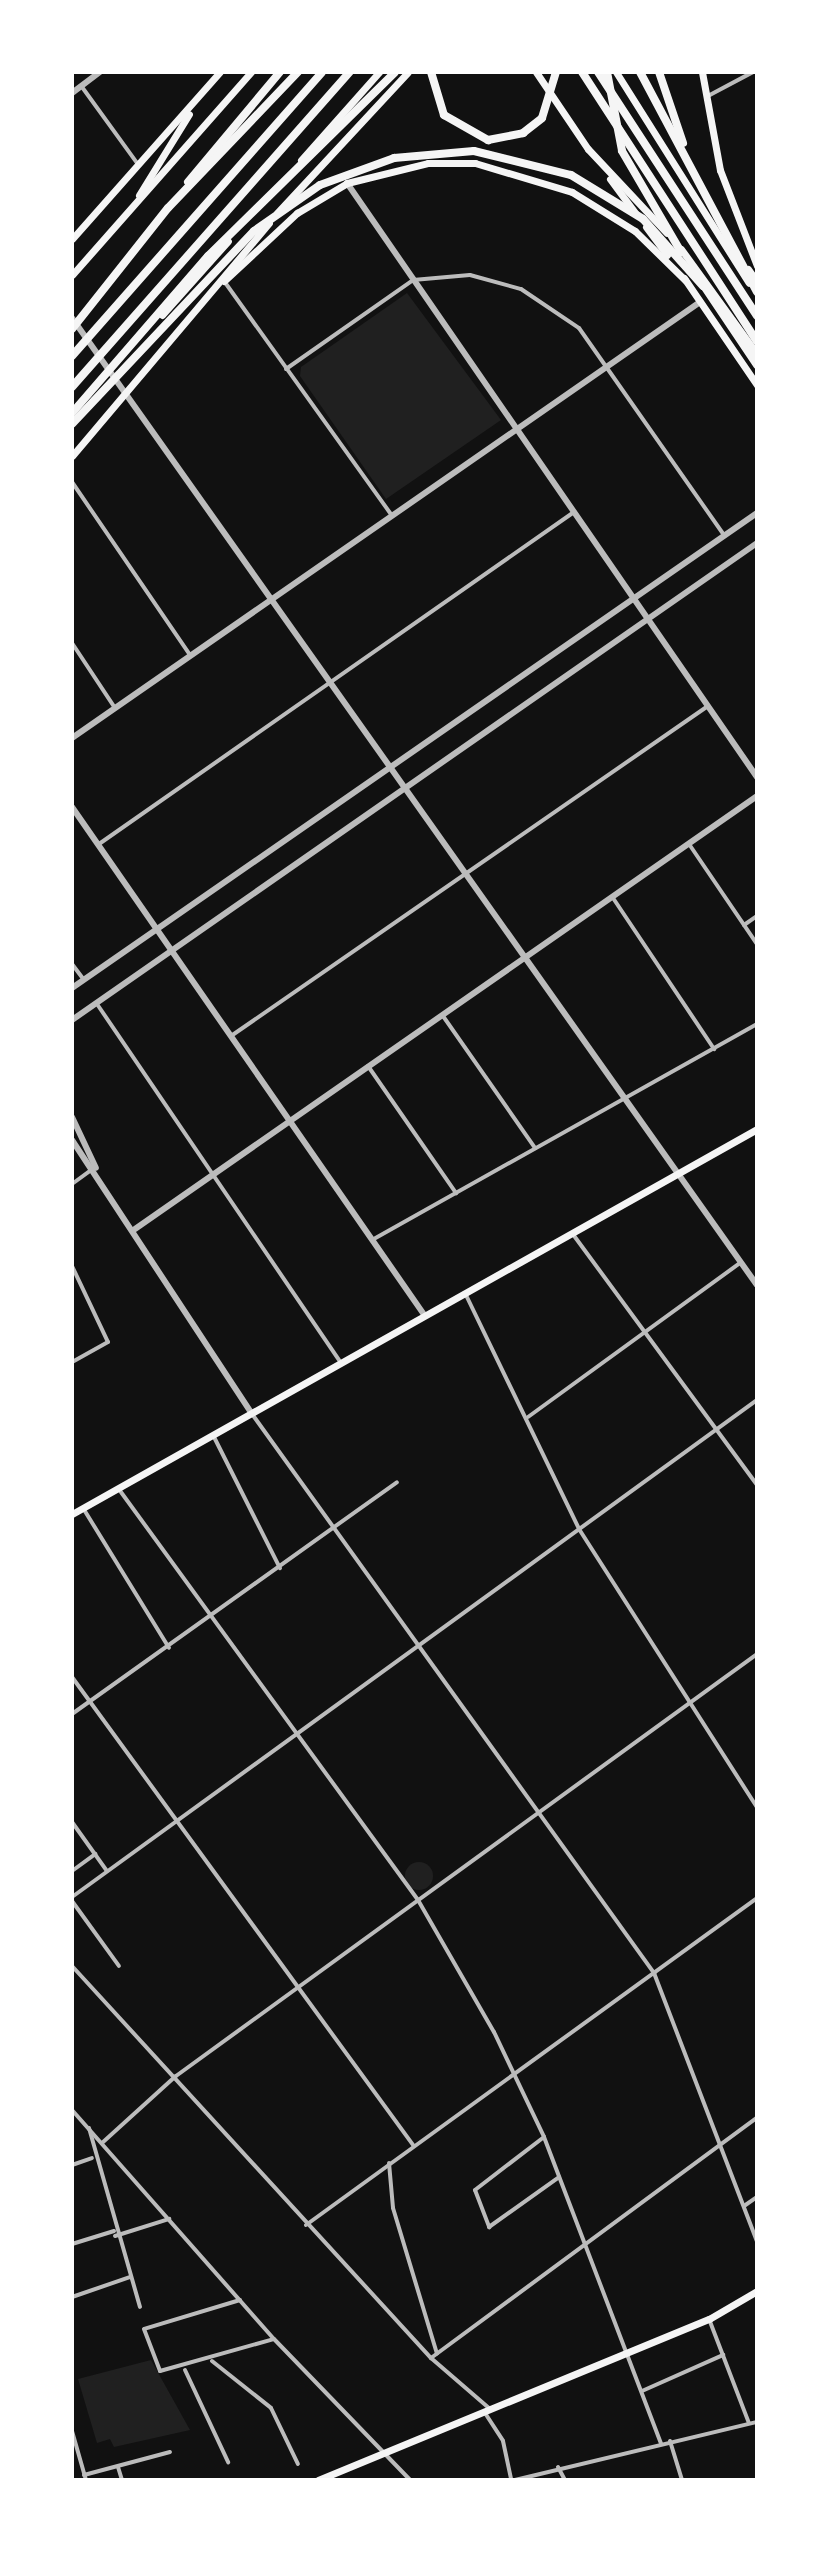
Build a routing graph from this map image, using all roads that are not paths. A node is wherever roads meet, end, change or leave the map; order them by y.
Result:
1 (100, 72) edge
2 (220, 72) edge
3 (251, 72) edge
4 (280, 72) edge
5 (298, 72) edge
6 (322, 72) edge
7 (350, 72) edge
8 (379, 72) edge
9 (395, 72) edge
10 (408, 72) edge
11 (431, 72) edge
12 (536, 72) edge
13 (556, 72) edge
14 (582, 72) edge
15 (598, 72) edge
16 (607, 72) edge
17 (616, 72) edge
18 (640, 72) edge
19 (659, 72) edge
20 (702, 72) edge
21 (753, 72) edge
22 (82, 87) junction
23 (72, 93) edge
24 (201, 93) junction
25 (704, 98) junction
26 (588, 149) junction
27 (139, 165) junction
28 (689, 181) junction
29 (347, 183) junction
30 (135, 204) junction
31 (168, 208) junction
32 (724, 230) junction
33 (72, 239) edge
34 (755, 265) edge
35 (72, 275) edge
36 (413, 280) junction
37 (685, 280) junction
38 (224, 281) junction
39 (757, 282) edge
40 (703, 286) junction
41 (757, 294) edge
42 (700, 302) junction
43 (757, 316) edge
44 (72, 318) edge
45 (72, 329) edge
46 (757, 341) edge
47 (757, 354) edge
48 (72, 356) edge
49 (757, 365) edge
50 (608, 366) junction
51 (286, 369) junction
52 (112, 371) junction
53 (757, 385) edge
54 (72, 387) edge
55 (125, 393) junction
56 (72, 415) edge
57 (72, 424) edge
58 (517, 429) junction
59 (72, 456) edge
60 (72, 482) edge
61 (575, 512) junction
62 (757, 513) edge
63 (393, 517) junction
64 (725, 536) junction
65 (757, 543) edge
66 (636, 597) junction
67 (270, 601) junction
68 (650, 618) junction
69 (72, 643) edge
70 (190, 655) junction
71 (332, 685) junction
72 (708, 706) junction
73 (115, 708) junction
74 (72, 738) edge
75 (390, 767) junction
76 (757, 777) edge
77 (406, 789) junction
78 (757, 796) edge
79 (72, 807) edge
80 (689, 844) junction
81 (97, 845) junction
82 (466, 873) junction
83 (612, 897) junction
84 (757, 916) edge
85 (744, 925) junction
86 (157, 929) junction
87 (757, 944) edge
88 (172, 952) junction
89 (528, 957) junction
90 (72, 964) edge
91 (84, 980) junction
92 (72, 988) edge
93 (96, 1004) junction
94 (443, 1016) junction
95 (72, 1020) edge
96 (757, 1024) edge
97 (231, 1036) junction
98 (714, 1049) junction
99 (368, 1066) junction
100 (628, 1097) junction
101 (72, 1117) edge
102 (289, 1121) junction
103 (757, 1129) edge
104 (72, 1140) edge
105 (535, 1148) junction
106 (96, 1168) junction
107 (680, 1172) junction
108 (212, 1175) junction
109 (72, 1184) edge
110 (456, 1193) junction
111 (135, 1229) junction
112 (572, 1233) junction
113 (372, 1240) junction
114 (741, 1262) junction
115 (72, 1266) edge
116 (757, 1285) edge
117 (465, 1293) junction
118 (425, 1316) junction
119 (645, 1334) junction
120 (72, 1362) edge
121 (341, 1363) junction
122 (757, 1400) edge
123 (251, 1412) junction
124 (528, 1417) junction
125 (716, 1428) junction
126 (213, 1435) junction
127 (397, 1482) dead end
128 (757, 1485) edge
129 (118, 1488) junction
130 (83, 1508) junction
131 (72, 1514) edge
132 (579, 1529) junction
133 (330, 1530) junction
134 (280, 1568) junction
135 (211, 1617) junction
136 (417, 1645) junction
137 (169, 1648) junction
138 (757, 1654) edge
139 (72, 1677) edge
140 (691, 1703) junction
141 (91, 1704) junction
142 (72, 1714) edge
143 (296, 1735) junction
144 (757, 1807) edge
145 (540, 1815) junction
146 (178, 1820) junction
147 (72, 1822) edge
148 (95, 1854) junction
149 (72, 1862) edge
150 (74, 1869) edge
151 (107, 1871) junction
152 (757, 1898) edge
153 (72, 1899) edge
154 (418, 1900) junction
155 (72, 1966) edge
156 (119, 1966) dead end
157 (654, 1973) junction
158 (298, 1987) junction
159 (516, 2072) junction
160 (176, 2076) junction
161 (72, 2110) edge
162 (757, 2118) edge
163 (89, 2128) junction
164 (544, 2137) junction
165 (102, 2143) junction
166 (413, 2145) junction
167 (721, 2145) junction
168 (92, 2158) junction
169 (389, 2163) junction
170 (72, 2165) edge
171 (559, 2177) junction
172 (757, 2197) edge
173 (744, 2206) junction
174 (169, 2219) junction
175 (306, 2225) junction
176 (115, 2233) junction
177 (757, 2241) edge
178 (72, 2244) edge
179 (583, 2244) junction
180 (130, 2277) junction
181 (757, 2291) edge
182 (72, 2297) edge
183 (240, 2300) junction
184 (140, 2307) dead end
185 (709, 2319) junction
186 (274, 2339) junction
187 (628, 2353) junction
188 (437, 2354) junction
189 (723, 2355) junction
190 (431, 2358) junction
191 (212, 2360) junction
192 (185, 2369) junction
193 (642, 2391) junction
194 (487, 2410) junction
195 (757, 2422) edge
196 (749, 2423) junction
197 (72, 2431) edge
198 (670, 2441) junction
199 (661, 2443) junction
200 (170, 2452) dead end
201 (380, 2454) junction
202 (228, 2462) dead end
203 (298, 2464) dead end
204 (118, 2466) junction
205 (558, 2467) junction
206 (85, 2478) edge
207 (329, 2478) edge
208 (122, 2480) edge
209 (318, 2480) edge
210 (410, 2480) edge
211 (513, 2480) edge
212 (565, 2480) edge
213 (682, 2480) edge

1 - 22 street
2 - 24 main road
3 - 30 main road
4 - 31 highway
5 - 31 highway
6 - 48 highway
7 - 54 highway
8 - 52 main road
9 - 56 highway
10 - 38 main road
11 - 13 highway
12 - 26 main road
14 - 46 highway
15 - 43 highway
16 - 40 highway
17 - 28 main road
18 - 32 highway
19 - 32 highway
20 - 25 main road
21 - 25 street
22 - 23 street
22 - 27 street
24 - 27 main road
24 - 30 main road
25 - 34 main road
26 - 37 main road
26 - 47 main road
27 - 33 main road
28 - 34 main road
28 - 41 main road
29 - 36 street
29 - 37 main road
29 - 38 main road
30 - 35 main road
31 - 45 highway
32 - 41 highway
34 - 39 main road
36 - 50 street
36 - 51 street
36 - 58 street
37 - 42 main road
38 - 51 street
38 - 55 main road
40 - 49 highway
40 - 57 highway
42 - 50 street
42 - 53 main road
44 - 52 street
50 - 58 street
50 - 64 street
51 - 63 street
52 - 55 street
52 - 56 main road
55 - 59 main road
55 - 67 street
58 - 61 street
58 - 63 street
60 - 70 street
61 - 66 street
61 - 71 street
62 - 64 street
63 - 67 street
64 - 66 street
65 - 68 street
66 - 68 street
66 - 75 street
67 - 70 street
67 - 71 street
68 - 72 street
68 - 77 street
69 - 73 street
70 - 73 street
71 - 75 street
71 - 81 street
72 - 76 street
72 - 82 street
73 - 74 street
75 - 77 street
75 - 86 street
77 - 82 street
77 - 88 street
78 - 80 street
79 - 81 street
80 - 83 street
80 - 85 street
81 - 86 street
82 - 89 street
82 - 97 street
83 - 89 street
83 - 98 street
84 - 85 street
85 - 87 street
86 - 88 street
86 - 91 street
88 - 93 street
88 - 97 street
89 - 94 street
89 - 100 street
90 - 91 street
91 - 92 street
93 - 95 street
93 - 108 street
94 - 99 street
94 - 105 street
96 - 98 street
97 - 102 street
98 - 100 street
99 - 102 street
99 - 110 street
100 - 105 street
100 - 107 street
101 - 106 street
102 - 108 street
102 - 113 street
103 - 107 main road
104 - 106 street
105 - 110 street
106 - 109 street
106 - 111 street
107 - 112 main road
107 - 114 street
108 - 111 street
108 - 121 street
110 - 113 street
111 - 123 street
112 - 117 main road
112 - 119 street
113 - 118 street
114 - 116 street
114 - 119 street
115 - 120 street
117 - 118 main road
117 - 124 street
118 - 121 main road
119 - 124 street
119 - 125 street
121 - 123 main road
122 - 125 street
123 - 126 main road
123 - 133 street
124 - 132 street
125 - 128 street
125 - 132 street
126 - 129 main road
126 - 134 street
127 - 133 street
129 - 130 main road
129 - 135 street
130 - 131 main road
130 - 137 street
132 - 136 street
132 - 140 street
133 - 134 street
133 - 136 street
134 - 135 street
135 - 137 street
135 - 143 street
136 - 143 street
136 - 145 street
137 - 141 street
138 - 140 street
139 - 141 street
140 - 144 street
140 - 145 street
141 - 142 street
141 - 146 street
143 - 146 street
143 - 154 street
145 - 154 street
145 - 157 street
146 - 151 street
146 - 158 street
147 - 148 street
148 - 150 street
148 - 151 street
149 - 150 street
151 - 153 street
152 - 157 street
153 - 156 street
154 - 158 street
154 - 159 street
155 - 160 street
157 - 159 street
157 - 167 street
158 - 160 street
158 - 166 street
159 - 164 street
159 - 166 street
160 - 165 street
160 - 175 street
161 - 163 street
162 - 167 street
163 - 165 street
163 - 168 street
164 - 171 street
164 - 171 street
165 - 174 street
166 - 169 street
167 - 173 street
167 - 179 street
168 - 170 street
168 - 176 street
169 - 175 street
169 - 188 street
171 - 179 street
172 - 173 street
173 - 177 street
174 - 176 street
174 - 183 street
175 - 190 street
176 - 178 street
176 - 180 street
179 - 187 street
179 - 188 street
180 - 182 street
180 - 184 street
181 - 185 main road
183 - 186 street
183 - 192 street
185 - 187 main road
185 - 189 street
186 - 191 street
186 - 201 street
187 - 193 street
187 - 194 main road
188 - 190 street
189 - 193 street
189 - 196 street
190 - 194 street
191 - 192 street
191 - 203 street
192 - 202 street
193 - 199 street
194 - 201 main road
194 - 211 street
195 - 196 street
196 - 198 street
197 - 206 street
198 - 199 street
198 - 213 street
199 - 205 street
200 - 204 street
201 - 207 main road
201 - 210 street
204 - 206 street
204 - 208 street
205 - 211 street
205 - 212 street
207 - 209 main road

